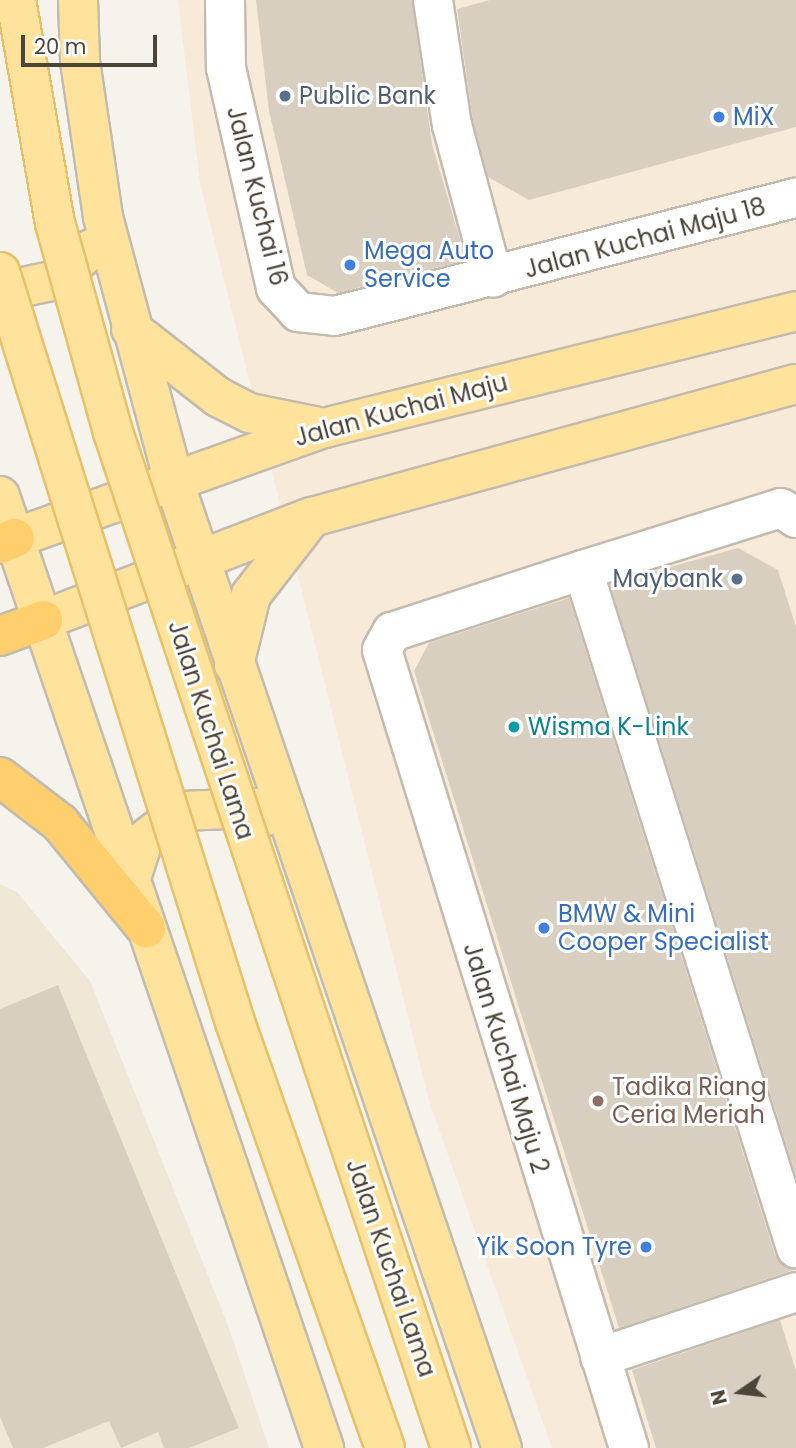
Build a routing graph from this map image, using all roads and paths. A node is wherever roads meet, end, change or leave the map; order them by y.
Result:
1 (16, 0) edge
2 (78, 0) edge
3 (225, 0) edge
4 (433, 0) edge
5 (796, 198) edge
6 (103, 218) junction
7 (0, 272) edge
8 (493, 278) junction
9 (0, 292) edge
10 (796, 311) edge
11 (131, 330) junction
12 (796, 384) edge
13 (324, 428) junction
14 (174, 482) junction
15 (0, 496) edge
16 (312, 517) junction
17 (796, 518) edge
18 (7, 541) edge
19 (198, 561) junction
20 (583, 570) junction
21 (43, 620) junction
22 (0, 636) edge
23 (234, 667) junction
24 (0, 777) edge
25 (289, 830) junction
26 (131, 878) junction
27 (146, 928) junction
28 (796, 1248) edge
29 (796, 1292) edge
30 (600, 1357) junction
31 (324, 1448) edge
32 (385, 1448) edge
33 (452, 1448) edge
34 (502, 1448) edge
35 (629, 1448) edge

1 - 33 main road, Jalan Kuchai Lama, bridge
2 - 6 main road
3 - 8 street, Jalan Kuchai 16
4 - 8 street
5 - 8 street, Jalan Kuchai Maju 18
6 - 9 main road
6 - 11 main road
7 - 32 main road, bridge
10 - 13 main road, Jalan Kuchai Maju
11 - 13 main road
11 - 14 main road
12 - 16 main road
13 - 14 main road, Jalan Kuchai Maju
14 - 18 main road, Jalan Kuchai Maju
14 - 19 main road
15 - 18 main road
16 - 19 main road
16 - 23 main road
17 - 20 street
18 - 21 main road
19 - 21 main road
19 - 23 main road
20 - 28 street
20 - 30 street, Jalan Kuchai Maju 2
21 - 22 highway
21 - 26 main road
23 - 25 main road
24 - 27 highway
25 - 26 main road
25 - 34 main road
26 - 27 main road
27 - 31 main road
29 - 30 street
30 - 35 street, Jalan Kuchai Maju 2

